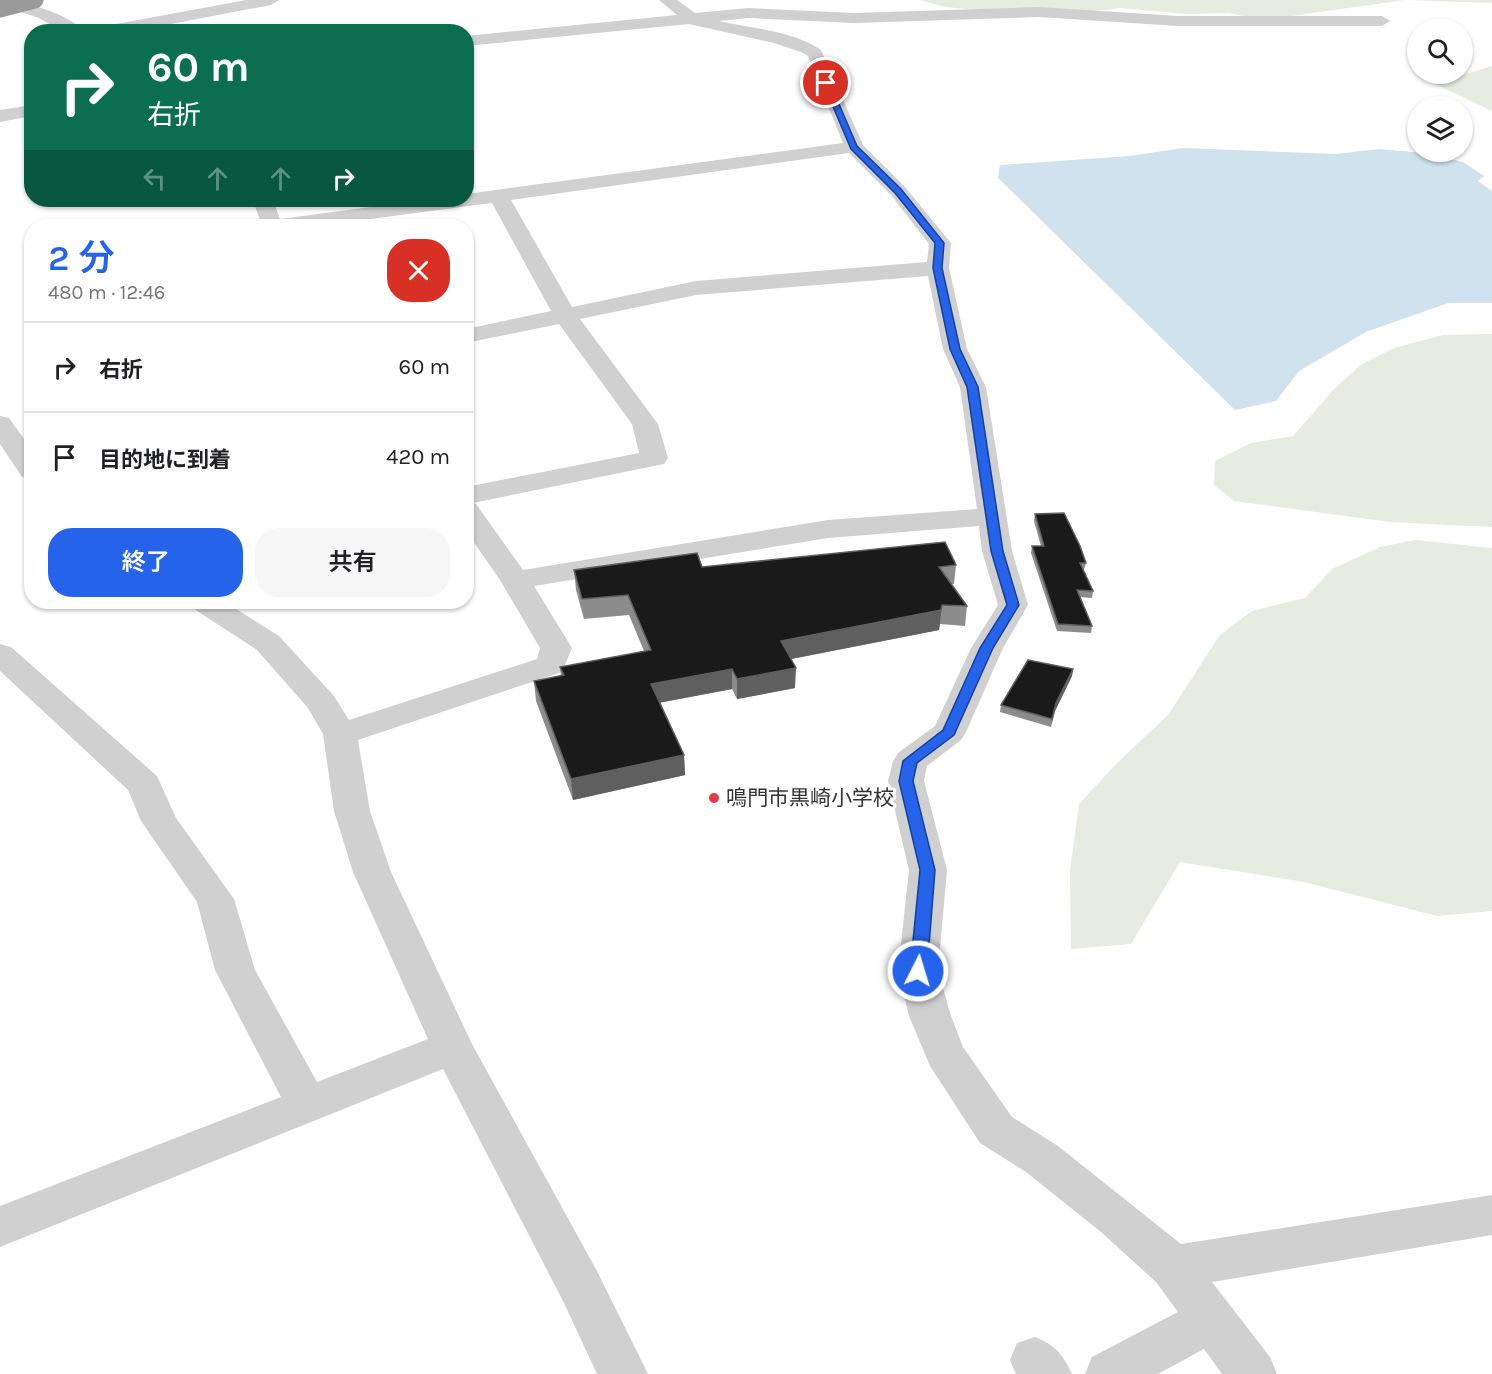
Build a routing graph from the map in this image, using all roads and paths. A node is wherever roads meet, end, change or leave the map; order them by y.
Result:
1 (0, 0) edge
2 (58, 0) edge
3 (271, 0) edge
4 (668, 0) edge
5 (831, 0) edge
6 (30, 5) edge
7 (0, 9) edge
8 (748, 13) junction
9 (0, 16) edge
10 (694, 20) junction
11 (1382, 21) dead end
12 (62, 24) edge
13 (143, 24) edge
14 (474, 40) edge
15 (24, 112) edge
16 (0, 116) edge
17 (854, 147) junction
18 (499, 197) junction
19 (474, 200) edge
20 (421, 207) edge
21 (328, 219) edge
22 (938, 268) junction
23 (565, 315) junction
24 (474, 334) edge
25 (0, 424) edge
26 (24, 459) edge
27 (474, 494) edge
28 (993, 516) junction
29 (474, 521) edge
30 (516, 580) junction
31 (216, 609) edge
32 (0, 654) edge
33 (340, 735) junction
34 (453, 1047) junction
35 (307, 1104) junction
36 (1492, 1215) edge
37 (0, 1227) edge
38 (1173, 1267) junction
39 (1210, 1320) junction
40 (623, 1374) edge
41 (1110, 1374) edge
42 (1252, 1374) edge

1 - 6 street
2 - 6 street
3 - 13 street
4 - 10 street
5 - 8 street
6 - 7 highway, bridge
6 - 9 street
6 - 12 street
8 - 10 street
8 - 11 street
10 - 14 street
10 - 17 street
15 - 16 street
17 - 18 street
17 - 22 street
18 - 19 street
18 - 23 street
20 - 21 street
22 - 23 street
22 - 28 street
23 - 24 street
23 - 27 street
25 - 26 street
28 - 30 street
28 - 38 street
29 - 30 street
30 - 33 street
31 - 33 street
32 - 35 street
33 - 34 street
34 - 35 street
34 - 40 street
35 - 37 street
36 - 38 street
38 - 39 street
39 - 41 street
39 - 42 street

